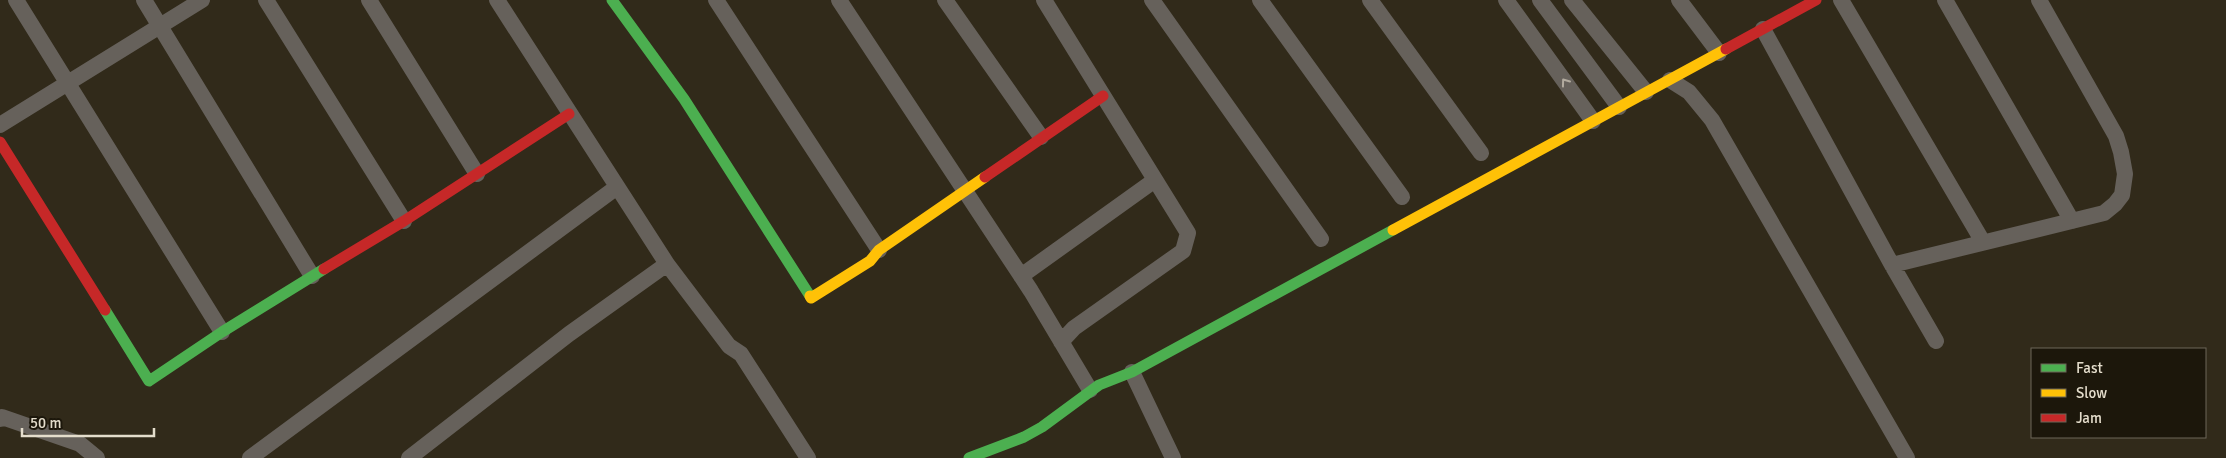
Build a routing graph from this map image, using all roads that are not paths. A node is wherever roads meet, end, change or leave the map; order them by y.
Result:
1 (16, 0) edge
2 (144, 0) edge
3 (202, 0) edge
4 (266, 0) edge
5 (369, 0) edge
6 (497, 0) edge
7 (612, 0) edge
8 (716, 0) edge
9 (839, 0) edge
10 (945, 0) edge
11 (1044, 0) edge
12 (1152, 0) edge
13 (1260, 0) edge
14 (1370, 0) edge
15 (1506, 0) edge
16 (1540, 0) edge
17 (1572, 0) edge
18 (1678, 0) edge
19 (1816, 0) edge
20 (1841, 0) edge
21 (1945, 0) edge
22 (2039, 0) edge
23 (1795, 5) edge
24 (160, 26) junction
25 (1763, 29) junction
26 (1719, 53) junction
27 (1670, 80) junction
28 (67, 84) junction
29 (1646, 92) junction
30 (1103, 96) junction
31 (1619, 107) junction
32 (569, 114) junction
33 (1593, 121) junction
34 (0, 125) edge
35 (1041, 137) junction
36 (0, 142) edge
37 (1481, 154) dead end
38 (477, 174) junction
39 (1155, 180) junction
40 (617, 186) junction
41 (965, 191) junction
42 (1402, 197) dead end
43 (404, 221) junction
44 (2072, 221) junction
45 (1321, 239) dead end
46 (1984, 242) junction
47 (879, 250) junction
48 (667, 264) junction
49 (1892, 265) junction
50 (312, 276) junction
51 (1021, 276) junction
52 (222, 332) junction
53 (1936, 341) dead end
54 (1061, 342) junction
55 (1132, 372) junction
56 (1090, 390) junction
57 (1, 417) edge
58 (97, 458) edge
59 (250, 458) edge
60 (409, 458) edge
61 (808, 458) edge
62 (969, 458) edge
63 (1173, 458) edge
64 (1907, 458) edge

1 - 28 street
2 - 24 street
3 - 24 street
4 - 43 street
5 - 38 street
6 - 32 street
7 - 47 street
8 - 47 street
9 - 41 street
10 - 35 street
11 - 30 street
12 - 45 street
13 - 42 street
14 - 37 street
33 -> 15 street
16 - 31 street
17 - 29 street
18 - 26 street
19 - 23 street
20 - 46 street
21 - 44 street
22 - 44 street
23 - 25 street
24 - 28 street
24 - 50 street
25 - 26 street
25 - 49 street
26 - 27 street
27 - 29 street
27 - 64 street
28 - 34 street
28 - 52 street
29 - 31 street
30 - 35 street
30 - 39 street
31 - 33 street
32 - 38 street
32 - 40 street
33 - 55 street
35 - 41 street
36 - 52 street
38 - 43 street
39 - 51 street
39 - 54 street
40 - 48 street
40 - 59 street
41 - 47 street
41 - 51 street
43 - 50 street
44 - 46 street
46 - 49 street
48 - 60 street
48 - 61 street
49 - 53 street
50 - 52 street
51 - 54 street
54 - 56 street
55 - 56 street
55 - 63 street
56 - 62 street
57 - 58 street

